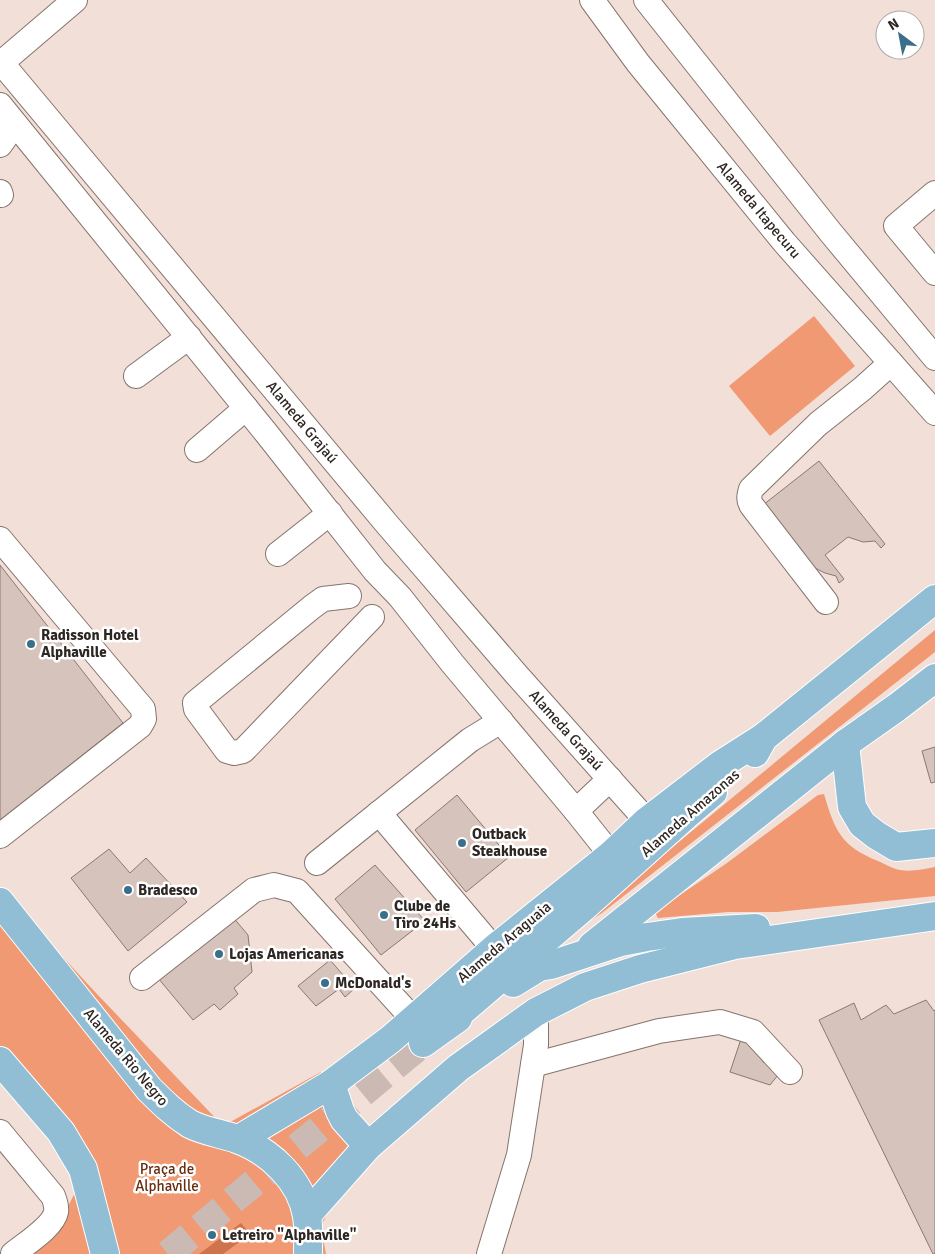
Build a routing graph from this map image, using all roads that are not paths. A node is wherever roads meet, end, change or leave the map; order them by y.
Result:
1 (75, 0) edge
2 (646, 0) edge
3 (594, 1) edge
4 (0, 63) edge
5 (0, 106) edge
6 (15, 124) junction
7 (0, 144) edge
8 (935, 193) edge
9 (935, 273) edge
10 (189, 337) junction
11 (935, 358) edge
12 (891, 363) junction
13 (136, 376) dead end
14 (272, 386) junction
15 (243, 404) junction
16 (935, 413) edge
17 (197, 450) dead end
18 (330, 513) junction
19 (0, 539) edge
20 (278, 554) dead end
21 (375, 571) junction
22 (349, 596) junction
23 (400, 597) junction
24 (935, 598) edge
25 (826, 602) dead end
26 (372, 617) junction
27 (935, 678) edge
28 (501, 721) junction
29 (764, 737) junction
30 (845, 744) junction
31 (610, 779) junction
32 (576, 811) junction
33 (379, 813) junction
34 (647, 821) junction
35 (0, 836) edge
36 (935, 843) edge
37 (611, 855) junction
38 (317, 864) dead end
39 (0, 902) edge
40 (935, 916) edge
41 (850, 929) junction
42 (494, 949) junction
43 (581, 955) junction
44 (142, 978) dead end
45 (536, 1012) junction
46 (426, 1030) junction
47 (0, 1061) edge
48 (534, 1065) junction
49 (790, 1072) dead end
50 (331, 1084) junction
51 (0, 1132) edge
52 (239, 1139) junction
53 (368, 1146) junction
54 (307, 1215) junction
55 (104, 1253) edge
56 (13, 1254) edge
57 (308, 1254) edge
58 (489, 1254) edge

1 - 4 street
2 - 11 street
3 - 12 street, Alameda Itapecuru
4 - 14 street, Alameda Grajaú
5 - 6 street
6 - 7 street
6 - 10 street
8 - 9 street
10 - 13 street
10 - 15 street
12 - 16 street, Alameda Itapecuru
12 - 25 street
14 - 15 street
14 - 31 street, Alameda Grajaú
15 - 17 street
15 - 18 street
18 - 20 street
18 - 21 street
19 - 35 street
21 - 22 street
21 - 23 street
22 - 26 street
22 - 26 street
23 - 26 street
23 - 28 street
24 - 29 main road, Alameda Amazonas
27 - 30 main road
28 - 32 street
28 - 33 street
29 - 34 main road, Alameda Araguaia
29 - 46 main road, Alameda Amazonas
30 - 36 main road
30 - 43 main road
31 - 32 street, Alameda Grajaú
31 - 34 street, Alameda Grajaú
32 - 37 street
33 - 38 street
33 - 42 street
34 - 37 main road, Alameda Araguaia
37 - 42 main road, Alameda Araguaia
39 - 52 main road, Alameda Rio Negro
40 - 41 main road, Alameda Araguaia
41 - 43 main road, Alameda Araguaia
41 - 45 main road, Alameda Araguaia
42 - 46 main road, Alameda Araguaia
43 - 46 main road, Alameda Araguaia
44 - 46 street
45 - 48 street
45 - 53 main road, Alameda Araguaia
46 - 50 main road, Alameda Araguaia
47 - 55 main road
48 - 49 street
48 - 58 street
50 - 52 main road, Alameda Araguaia
50 - 53 main road
51 - 56 street
52 - 54 main road, Alameda Rio Negro
53 - 54 main road, Alameda Araguaia
54 - 57 main road, Alameda Rio Negro

